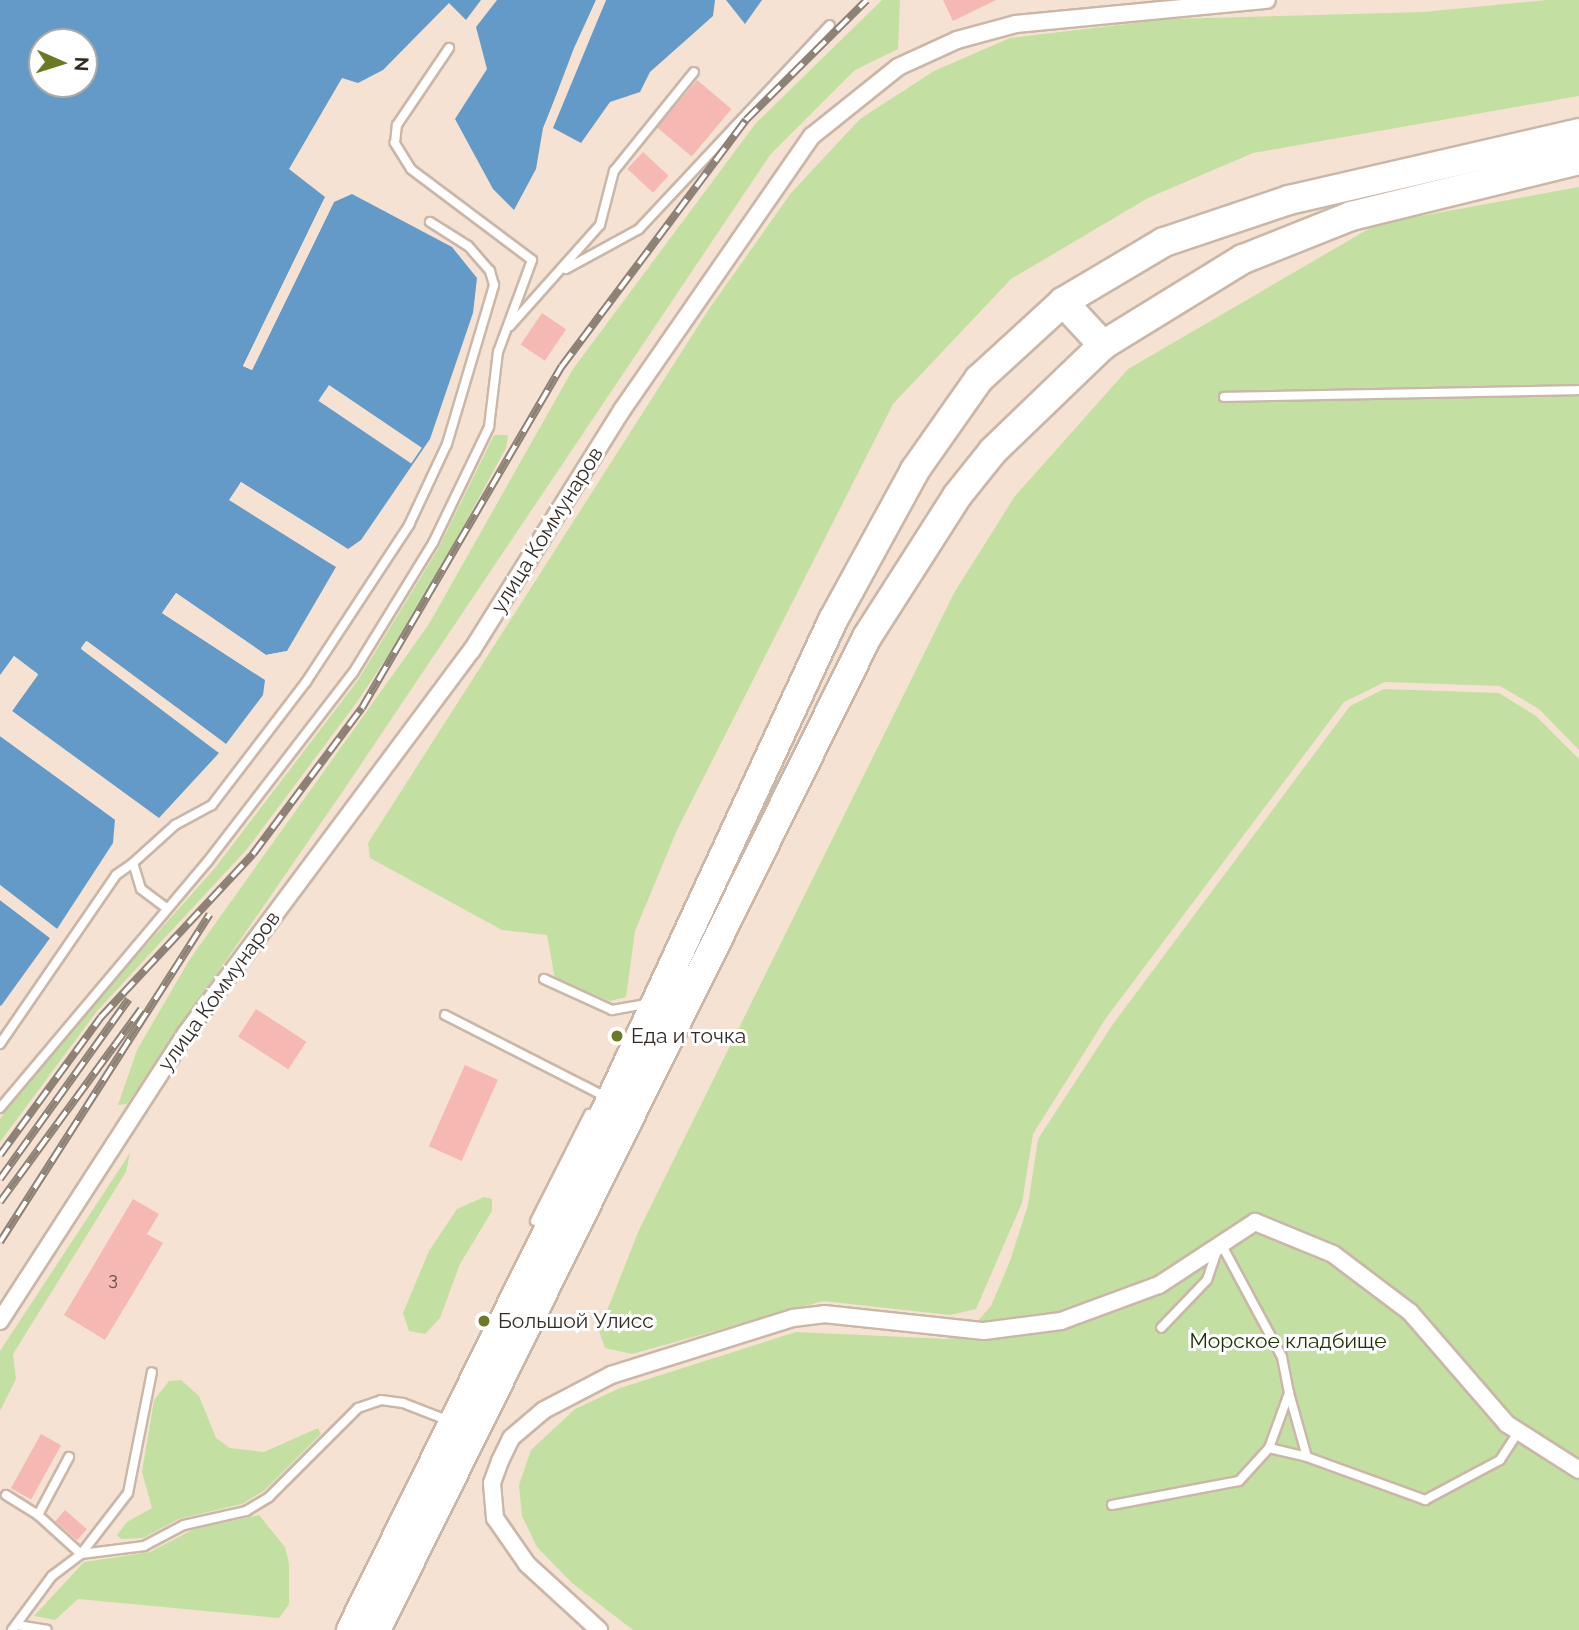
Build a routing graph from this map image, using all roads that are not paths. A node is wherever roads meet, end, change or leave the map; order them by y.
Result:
1 (1267, 0) edge
2 (830, 25) dead end
3 (449, 48) dead end
4 (694, 72) dead end
5 (1579, 133) edge
6 (1579, 160) edge
7 (430, 222) dead end
8 (566, 269) junction
9 (1063, 302) junction
10 (506, 329) junction
11 (1103, 345) junction
12 (1579, 390) edge
13 (1224, 397) dead end
14 (133, 863) junction
15 (165, 907) junction
16 (544, 979) dead end
17 (652, 1000) junction
18 (445, 1015) dead end
19 (0, 1044) edge
20 (600, 1094) junction
21 (0, 1108) edge
22 (535, 1222) dead end
23 (1220, 1242) junction
24 (0, 1321) edge
25 (1161, 1328) dead end
26 (152, 1372) dead end
27 (1290, 1393) junction
28 (454, 1423) junction
29 (1518, 1433) junction
30 (1269, 1448) junction
31 (69, 1457) dead end
32 (1307, 1457) junction
33 (1579, 1470) edge
34 (6, 1495) dead end
35 (1112, 1505) dead end
36 (38, 1515) junction
37 (81, 1554) junction
38 (15, 1627) edge
39 (47, 1630) edge
40 (351, 1630) edge
41 (376, 1630) edge
42 (599, 1630) edge

1 - 24 street, улица Коммунаров
2 - 8 lane
3 - 10 lane
4 - 8 lane
5 - 9 highway
6 - 11 highway
7 - 14 lane
8 - 10 lane
9 - 11 highway
9 - 17 highway
10 - 15 lane
11 - 41 highway
12 - 13 lane
14 - 15 lane
14 - 19 lane
15 - 21 lane
16 - 17 lane
17 - 20 lane
17 - 28 highway
18 - 20 lane
20 - 22 lane
23 - 25 lane
23 - 27 lane
23 - 29 street
23 - 42 street
26 - 37 lane
27 - 30 lane
27 - 32 lane
28 - 37 lane
28 - 40 highway
29 - 32 lane
29 - 33 street
30 - 32 lane
30 - 35 lane
31 - 36 lane
34 - 36 lane
36 - 37 lane
37 - 38 lane
38 - 39 lane

